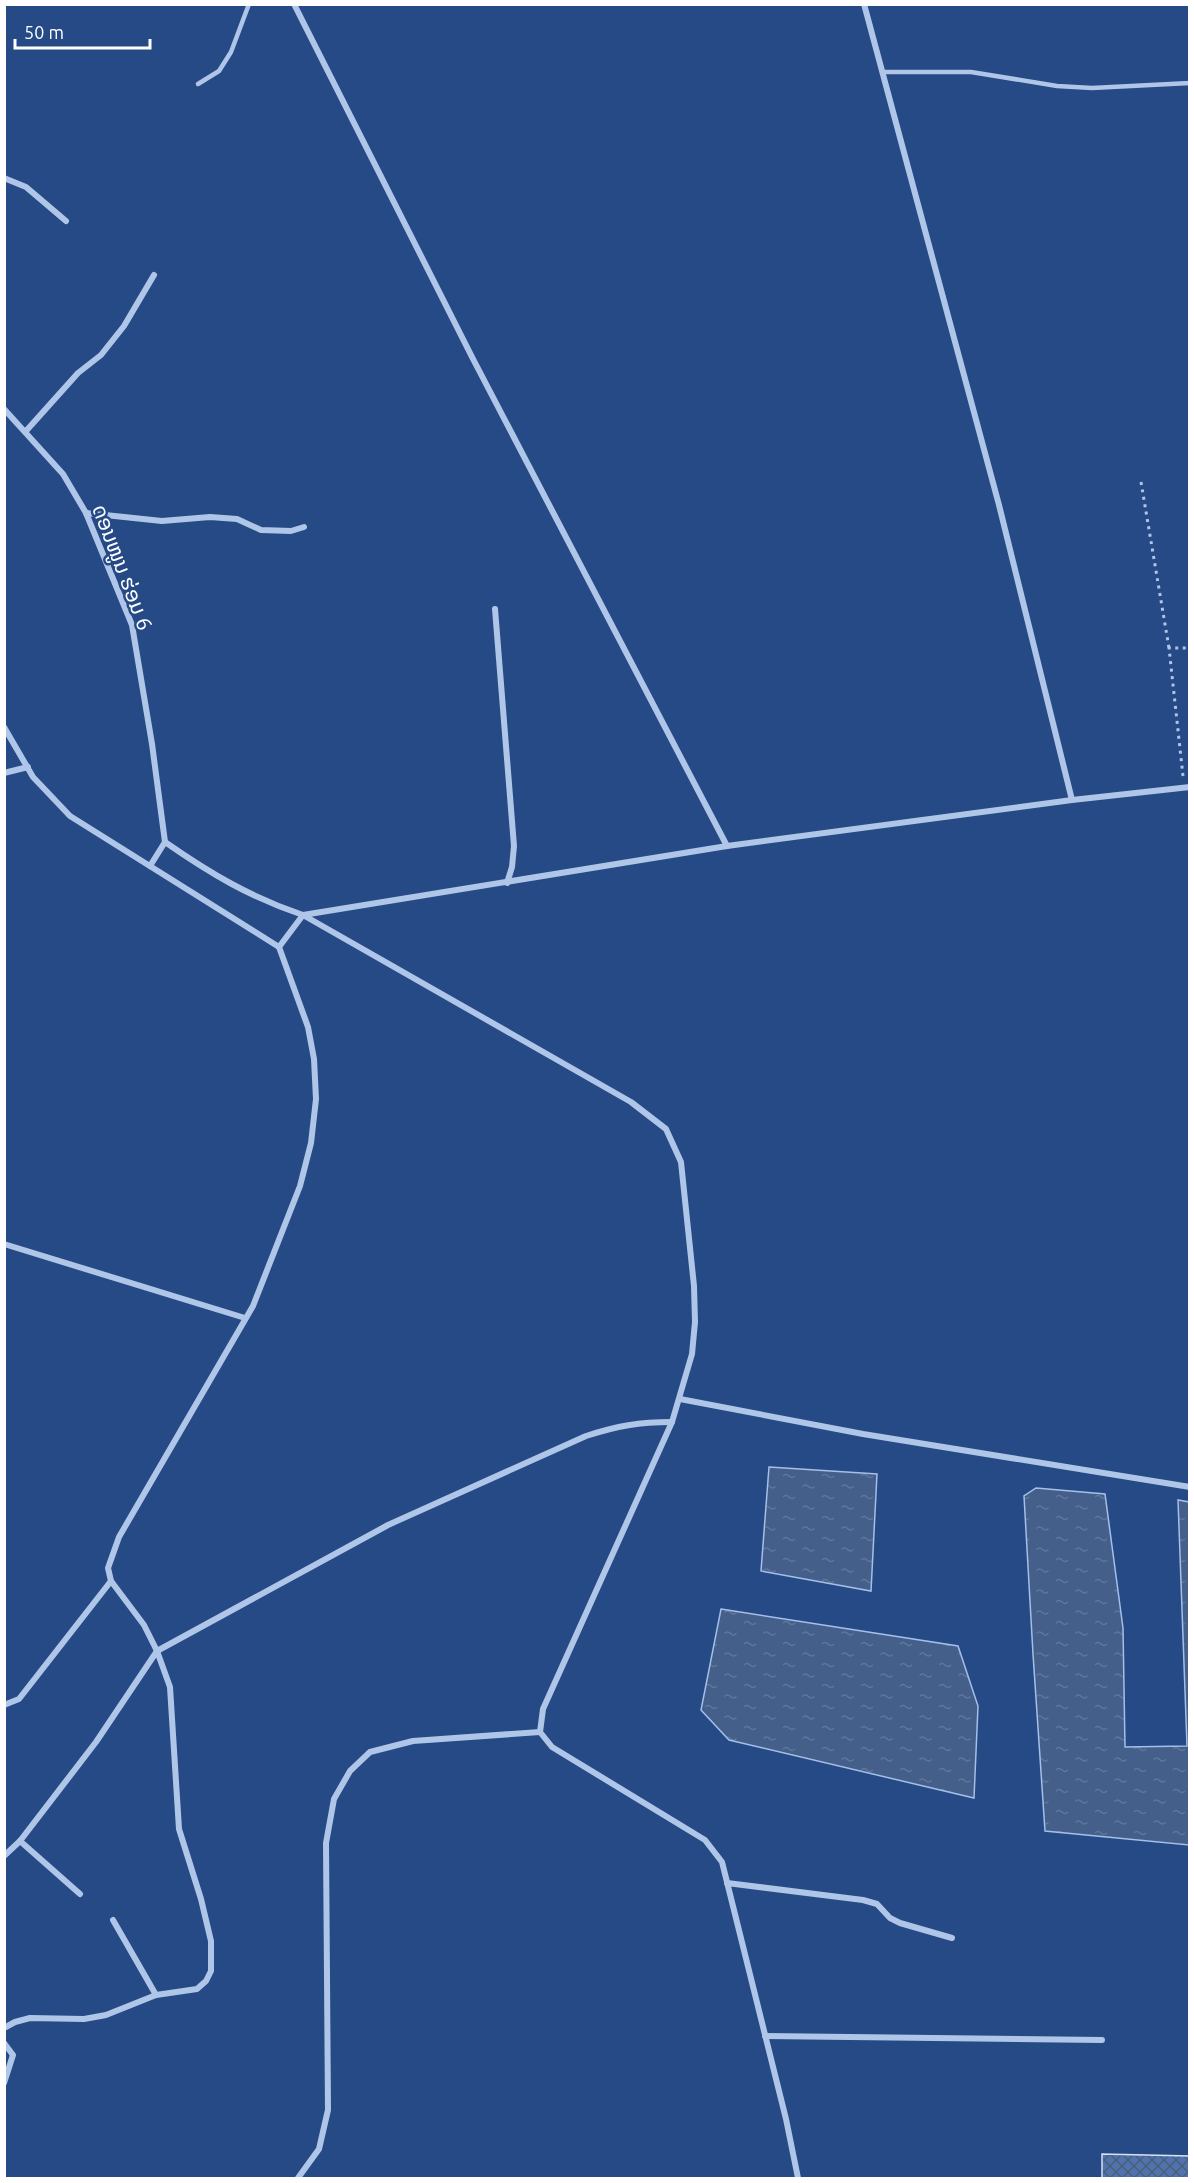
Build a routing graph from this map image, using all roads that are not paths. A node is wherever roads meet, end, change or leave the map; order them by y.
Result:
1 (249, 4) edge
2 (294, 4) edge
3 (864, 4) edge
4 (883, 72) junction
5 (1190, 83) edge
6 (198, 84) dead end
7 (4, 178) edge
8 (66, 221) dead end
9 (154, 275) dead end
10 (4, 410) edge
11 (26, 431) junction
12 (86, 513) junction
13 (304, 527) dead end
14 (495, 609) dead end
15 (4, 727) edge
16 (28, 767) junction
17 (4, 773) edge
18 (1187, 787) edge
19 (1072, 800) junction
20 (165, 842) junction
21 (727, 846) junction
22 (150, 866) junction
23 (507, 883) junction
24 (303, 915) junction
25 (279, 947) junction
26 (4, 1244) edge
27 (245, 1318) junction
28 (680, 1399) junction
29 (672, 1422) junction
30 (1190, 1487) edge
31 (111, 1581) junction
32 (157, 1651) junction
33 (4, 1705) edge
34 (540, 1732) junction
35 (20, 1841) junction
36 (4, 1856) edge
37 (727, 1883) junction
38 (80, 1894) dead end
39 (113, 1920) dead end
40 (952, 1938) dead end
41 (156, 1995) junction
42 (4, 2028) edge
43 (765, 2037) junction
44 (1102, 2040) dead end
45 (4, 2043) edge
46 (4, 2083) edge
47 (298, 2178) edge
48 (798, 2178) edge

1 - 6 lane
2 - 21 street
3 - 4 street
4 - 5 lane
4 - 19 street
7 - 8 street
9 - 11 street
10 - 11 street, ດອນໜູນ ຮ່ອມ 6
11 - 12 street, ດອນໜູນ ຮ່ອມ 6
12 - 13 street
12 - 20 street, ດອນໜູນ ຮ່ອມ 6
14 - 23 street
15 - 16 street
16 - 17 street
16 - 22 street
18 - 19 street
19 - 21 street
20 - 22 street
20 - 24 street
21 - 23 street
22 - 25 street
23 - 24 street
24 - 25 street
24 - 28 street
25 - 27 street
26 - 27 street
27 - 31 street
28 - 29 street
28 - 30 street
29 - 32 street
29 - 34 street
31 - 32 street
31 - 33 street
32 - 35 street
32 - 41 street
34 - 37 street
34 - 47 street
35 - 36 street
35 - 38 street
37 - 40 street
37 - 43 street
39 - 41 street
41 - 42 street
43 - 44 street
43 - 48 street
45 - 46 street

